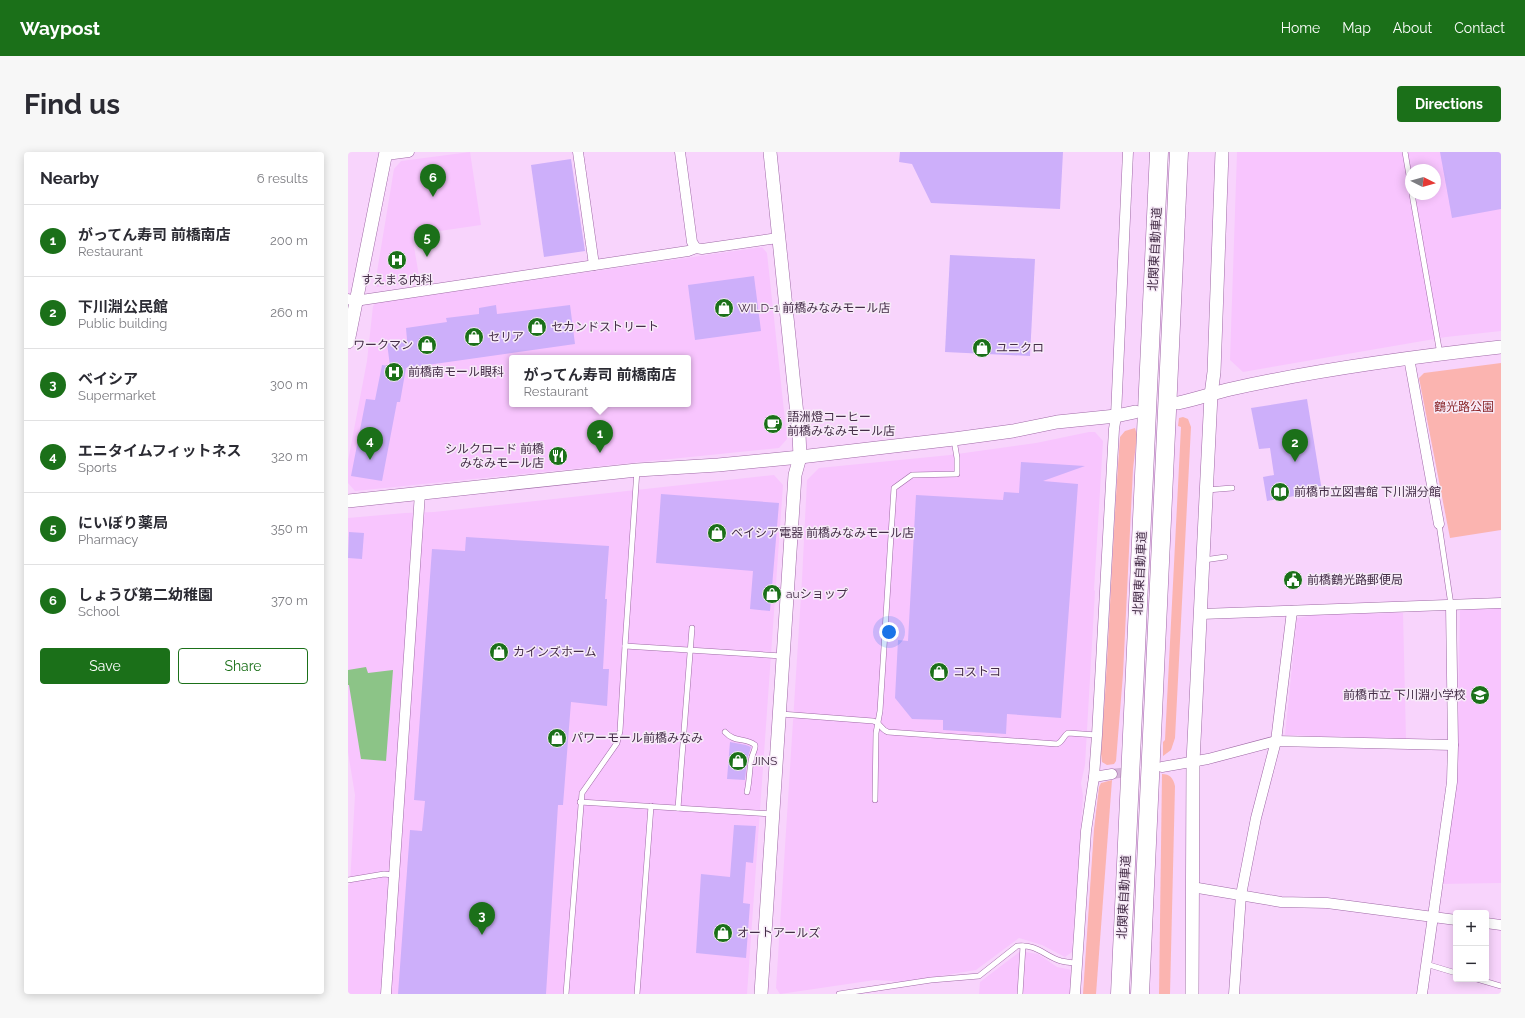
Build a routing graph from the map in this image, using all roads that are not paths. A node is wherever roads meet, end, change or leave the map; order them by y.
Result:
1 (409, 152) edge
2 (578, 152) edge
3 (680, 152) edge
4 (770, 152) edge
5 (1128, 152) edge
6 (1159, 152) edge
7 (1179, 152) edge
8 (1222, 152) edge
9 (1405, 152) edge
10 (386, 154) edge
11 (1407, 164) edge
12 (1413, 200) edge
13 (778, 238) junction
14 (696, 248) junction
15 (594, 265) junction
16 (352, 300) edge
17 (348, 342) edge
18 (1501, 347) edge
19 (1440, 354) junction
20 (1409, 358) junction
21 (1211, 395) junction
22 (1178, 403) dead end
23 (1135, 412) dead end
24 (1116, 416) junction
25 (954, 439) junction
26 (800, 457) junction
27 (637, 470) junction
28 (1232, 488) dead end
29 (1207, 490) junction
30 (420, 493) junction
31 (348, 501) edge
32 (1438, 524) joint
33 (1225, 557) dead end
34 (1202, 560) junction
35 (1501, 603) edge
36 (1451, 605) junction
37 (1292, 610) junction
38 (1201, 614) junction
39 (692, 628) dead end
40 (624, 646) junction
41 (691, 650) junction
42 (783, 656) junction
43 (779, 714) junction
44 (878, 723) junction
45 (725, 732) dead end
46 (1097, 735) junction
47 (1276, 741) junction
48 (1453, 745) junction
49 (1193, 762) junction
50 (1162, 767) tunnel mouth
51 (1112, 774) tunnel mouth
52 (1094, 777) junction
53 (747, 792) dead end
54 (875, 800) dead end
55 (580, 802) junction
56 (651, 806) junction
57 (678, 808) junction
58 (773, 814) junction
59 (1147, 815) junction
60 (1127, 836) junction
61 (393, 875) junction
62 (348, 880) edge
63 (1192, 887) junction
64 (1241, 895) junction
65 (1432, 918) junction
66 (1453, 920) edge
67 (1489, 923) edge
68 (1501, 925) edge
69 (1024, 946) junction
70 (1077, 963) junction
71 (1426, 964) junction
72 (1453, 972) edge
73 (1487, 982) edge
74 (1501, 986) edge
75 (386, 994) edge
76 (566, 994) edge
77 (637, 994) edge
78 (761, 994) edge
79 (839, 994) edge
80 (1020, 994) edge
81 (1075, 994) edge
82 (1108, 994) edge
83 (1120, 994) edge
84 (1140, 994) edge
85 (1149, 994) edge
86 (1192, 994) edge
87 (1234, 994) edge
88 (1422, 994) edge

1 - 10 street
2 - 15 street
3 - 14 street
4 - 13 street
5 - 24 street
6 - 60 highway, 北関東自動車道
7 - 59 highway, 北関東自動車道
8 - 21 street
9 - 11 lane
10 - 16 street
12 - 19 lane
13 - 14 street
13 - 26 street
14 - 15 street
15 - 16 street
16 - 17 street
18 - 19 street
19 - 20 street
20 - 21 street
20 - 32 street
21 - 22 street
21 - 29 street
23 - 24 street
24 - 25 street
24 - 46 street
25 - 26 street
25 - 44 lane
26 - 27 street
26 - 42 street
27 - 30 street
27 - 40 lane
28 - 29 lane
29 - 34 street
30 - 31 street
30 - 61 street
32 - 36 lane
33 - 34 lane
34 - 38 street
35 - 36 street
36 - 37 street
36 - 48 street
37 - 38 street
37 - 47 street
38 - 49 street
39 - 41 lane
40 - 41 lane
40 - 55 lane
41 - 42 lane
41 - 57 lane
42 - 43 street
43 - 44 lane
43 - 58 street
44 - 46 lane
44 - 54 lane
45 - 53 lane
46 - 52 street
47 - 48 street
47 - 49 street
47 - 64 street
48 - 65 street
49 - 50 street
49 - 63 street
51 - 52 street
52 - 70 street
55 - 56 lane
55 - 76 lane
56 - 57 lane
56 - 77 lane
57 - 58 lane
58 - 78 street
59 - 84 highway, 北関東自動車道
59 - 85 highway
60 - 82 highway
60 - 83 highway, 北関東自動車道
61 - 62 lane
61 - 75 street
63 - 64 street
63 - 86 street
64 - 65 street
64 - 87 street
65 - 66 street
65 - 71 street
67 - 68 street
69 - 70 lane
69 - 79 lane
69 - 80 lane
70 - 81 street
71 - 72 lane
71 - 88 street
73 - 74 lane

